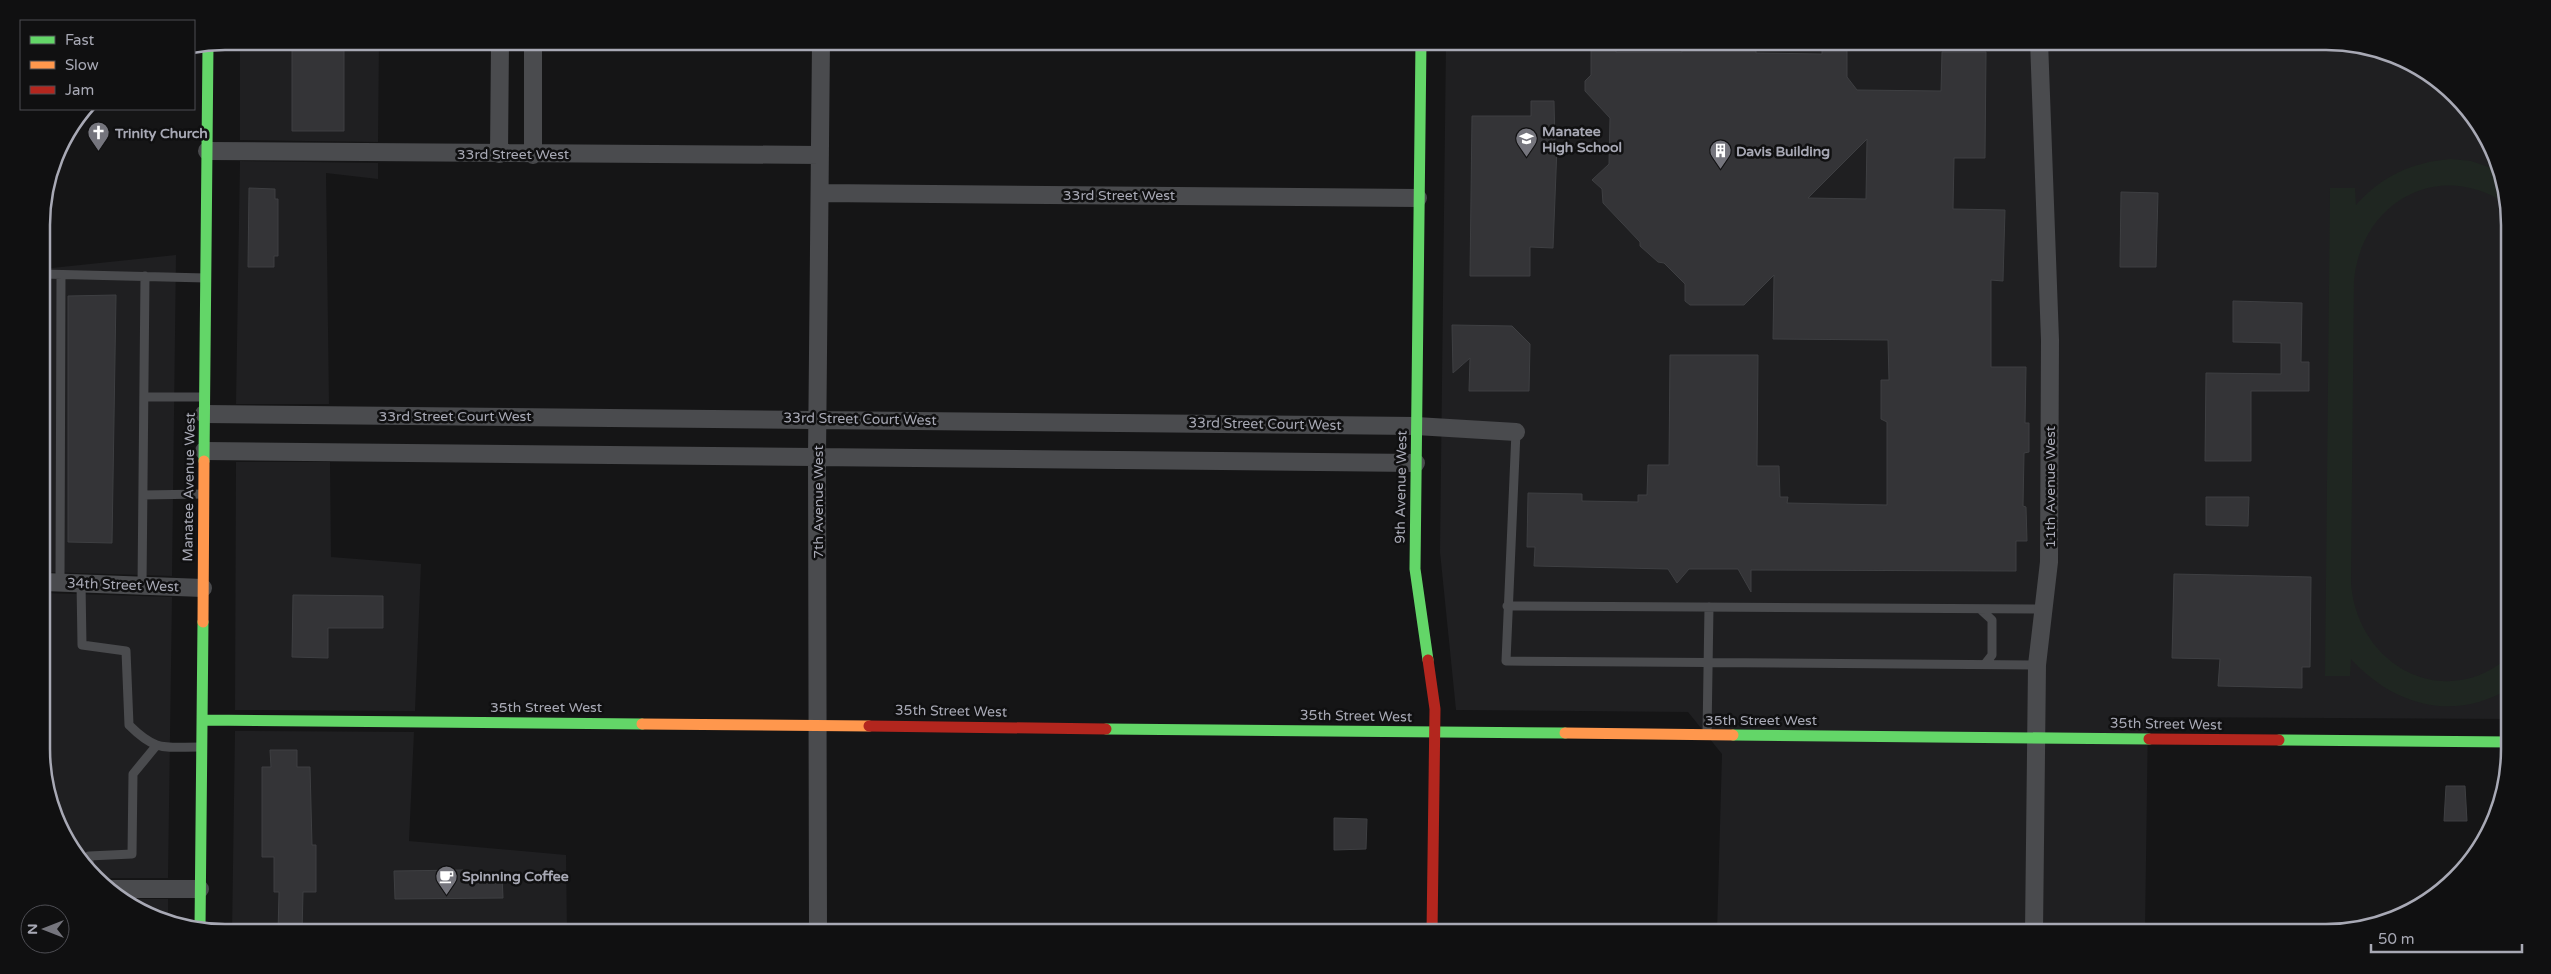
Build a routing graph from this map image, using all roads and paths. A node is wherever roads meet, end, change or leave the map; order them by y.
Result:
1 (500, 50) edge
2 (533, 50) edge
3 (821, 50) edge
4 (1421, 50) edge
5 (2039, 50) edge
6 (208, 51) edge
7 (207, 151) junction
8 (499, 154) junction
9 (532, 154) junction
10 (820, 156) junction
11 (820, 193) junction
12 (1418, 198) junction
13 (50, 274) edge
14 (61, 275) junction
15 (145, 276) junction
16 (206, 278) junction
17 (144, 397) junction
18 (204, 406) junction
19 (818, 418) junction
20 (1416, 426) junction
21 (1516, 432) joint
22 (204, 451) junction
23 (817, 457) junction
24 (1416, 463) junction
25 (204, 494) junction
26 (143, 495) junction
27 (52, 582) edge
28 (80, 583) junction
29 (142, 586) junction
30 (203, 588) junction
31 (1507, 606) junction
32 (1709, 607) junction
33 (1980, 609) junction
34 (2045, 610) junction
35 (1708, 662) junction
36 (1985, 664) junction
37 (2037, 665) junction
38 (202, 720) junction
39 (820, 724) junction
40 (1435, 732) junction
41 (1707, 735) junction
42 (2036, 737) junction
43 (2501, 742) edge
44 (156, 746) junction
45 (201, 748) junction
46 (89, 859) edge
47 (120, 889) edge
48 (200, 889) junction
49 (200, 923) edge
50 (818, 924) edge
51 (1432, 924) edge
52 (2034, 924) edge

1 - 8 street
2 - 9 street
3 - 10 street, 7th Avenue West
4 - 12 street, 9th Avenue West
5 - 34 street, 11th Avenue West
6 - 7 street, Manatee Avenue West
7 - 8 street, 33rd Street West
7 - 16 street, Manatee Avenue West
8 - 9 street, 33rd Street West
9 - 10 street, 33rd Street West
10 - 11 street, 7th Avenue West
11 - 12 street, 33rd Street West
11 - 19 street, 7th Avenue West
12 - 20 street, 9th Avenue West
13 - 14 lane
14 - 15 lane
14 - 27 lane
15 - 16 lane
15 - 17 lane
16 - 18 street, Manatee Avenue West
17 - 18 lane
17 - 26 lane
18 - 19 street, 33rd Street Court West
18 - 22 street, Manatee Avenue West
19 - 20 street, 33rd Street Court West
19 - 23 street, 7th Avenue West
20 - 21 street, 33rd Street Court West
20 - 24 street, 9th Avenue West
21 - 31 lane
22 - 23 street
22 - 25 street, Manatee Avenue West
23 - 24 street
23 - 39 street, 7th Avenue West
24 - 40 street, 9th Avenue West
25 - 26 lane
25 - 30 street, Manatee Avenue West
26 - 29 lane
27 - 28 street, 34th Street West
28 - 29 street, 34th Street West
28 - 44 lane
29 - 30 street, 34th Street West
30 - 38 street, Manatee Avenue West
31 - 32 lane
31 - 35 lane
32 - 33 lane
32 - 35 lane
33 - 34 lane
33 - 36 lane
34 - 37 street, 11th Avenue West
35 - 36 lane
35 - 41 lane
36 - 37 lane
37 - 42 street, 11th Avenue West
38 - 39 street, 35th Street West
38 - 45 street, Manatee Avenue West
39 - 40 street, 35th Street West
39 - 50 street, 7th Avenue West
40 - 41 street, 35th Street West
40 - 51 street, 9th Avenue West
41 - 42 street, 35th Street West
42 - 43 street, 35th Street West
42 - 52 street, 11th Avenue West
44 - 45 lane
44 - 46 lane
45 - 48 street, Manatee Avenue West
47 - 48 street
48 - 49 street, Manatee Avenue West

